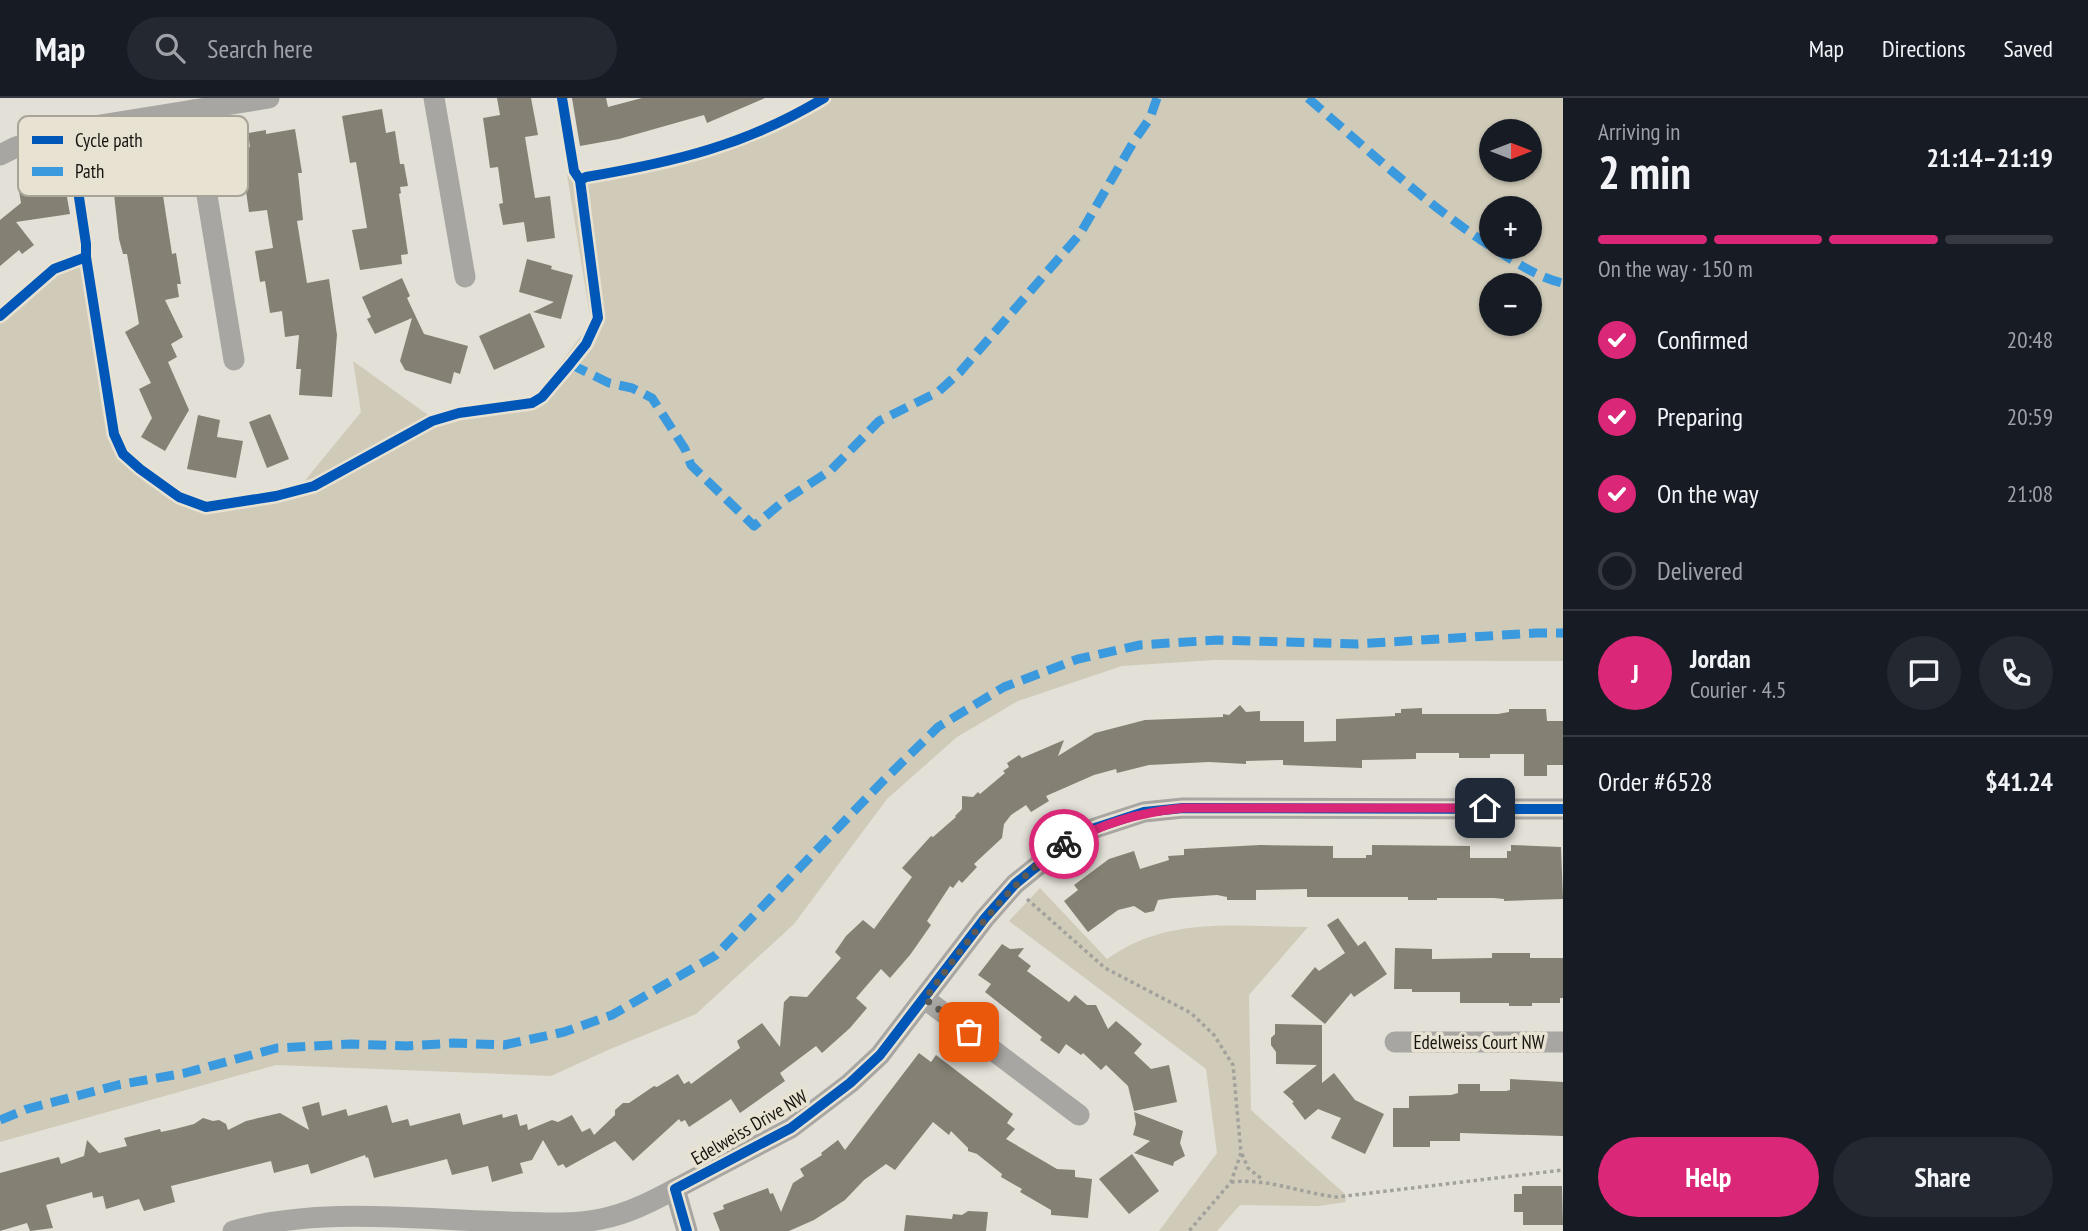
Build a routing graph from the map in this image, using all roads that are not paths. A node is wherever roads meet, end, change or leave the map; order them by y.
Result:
1 (269, 98) edge
2 (434, 98) edge
3 (193, 110) junction
4 (156, 116) edge
5 (194, 116) edge
6 (18, 145) edge
7 (0, 155) edge
8 (207, 196) edge
9 (465, 277) dead end
10 (234, 360) dead end
11 (1563, 808) edge
12 (925, 999) junction
13 (1395, 1042) dead end
14 (1563, 1042) edge
15 (1079, 1115) dead end
16 (675, 1189) junction
17 (438, 1226) edge
18 (233, 1231) edge
19 (687, 1231) edge

1 - 3 street
2 - 9 street
3 - 4 street
3 - 5 street
6 - 7 street
8 - 10 street
11 - 12 street, Edelweiss Drive NW
12 - 15 street
12 - 16 street, Edelweiss Drive NW
13 - 14 street, Edelweiss Court NW
16 - 17 street, Edelweiss Drive NW
16 - 19 street
17 - 18 street, Edelweiss Drive NW

